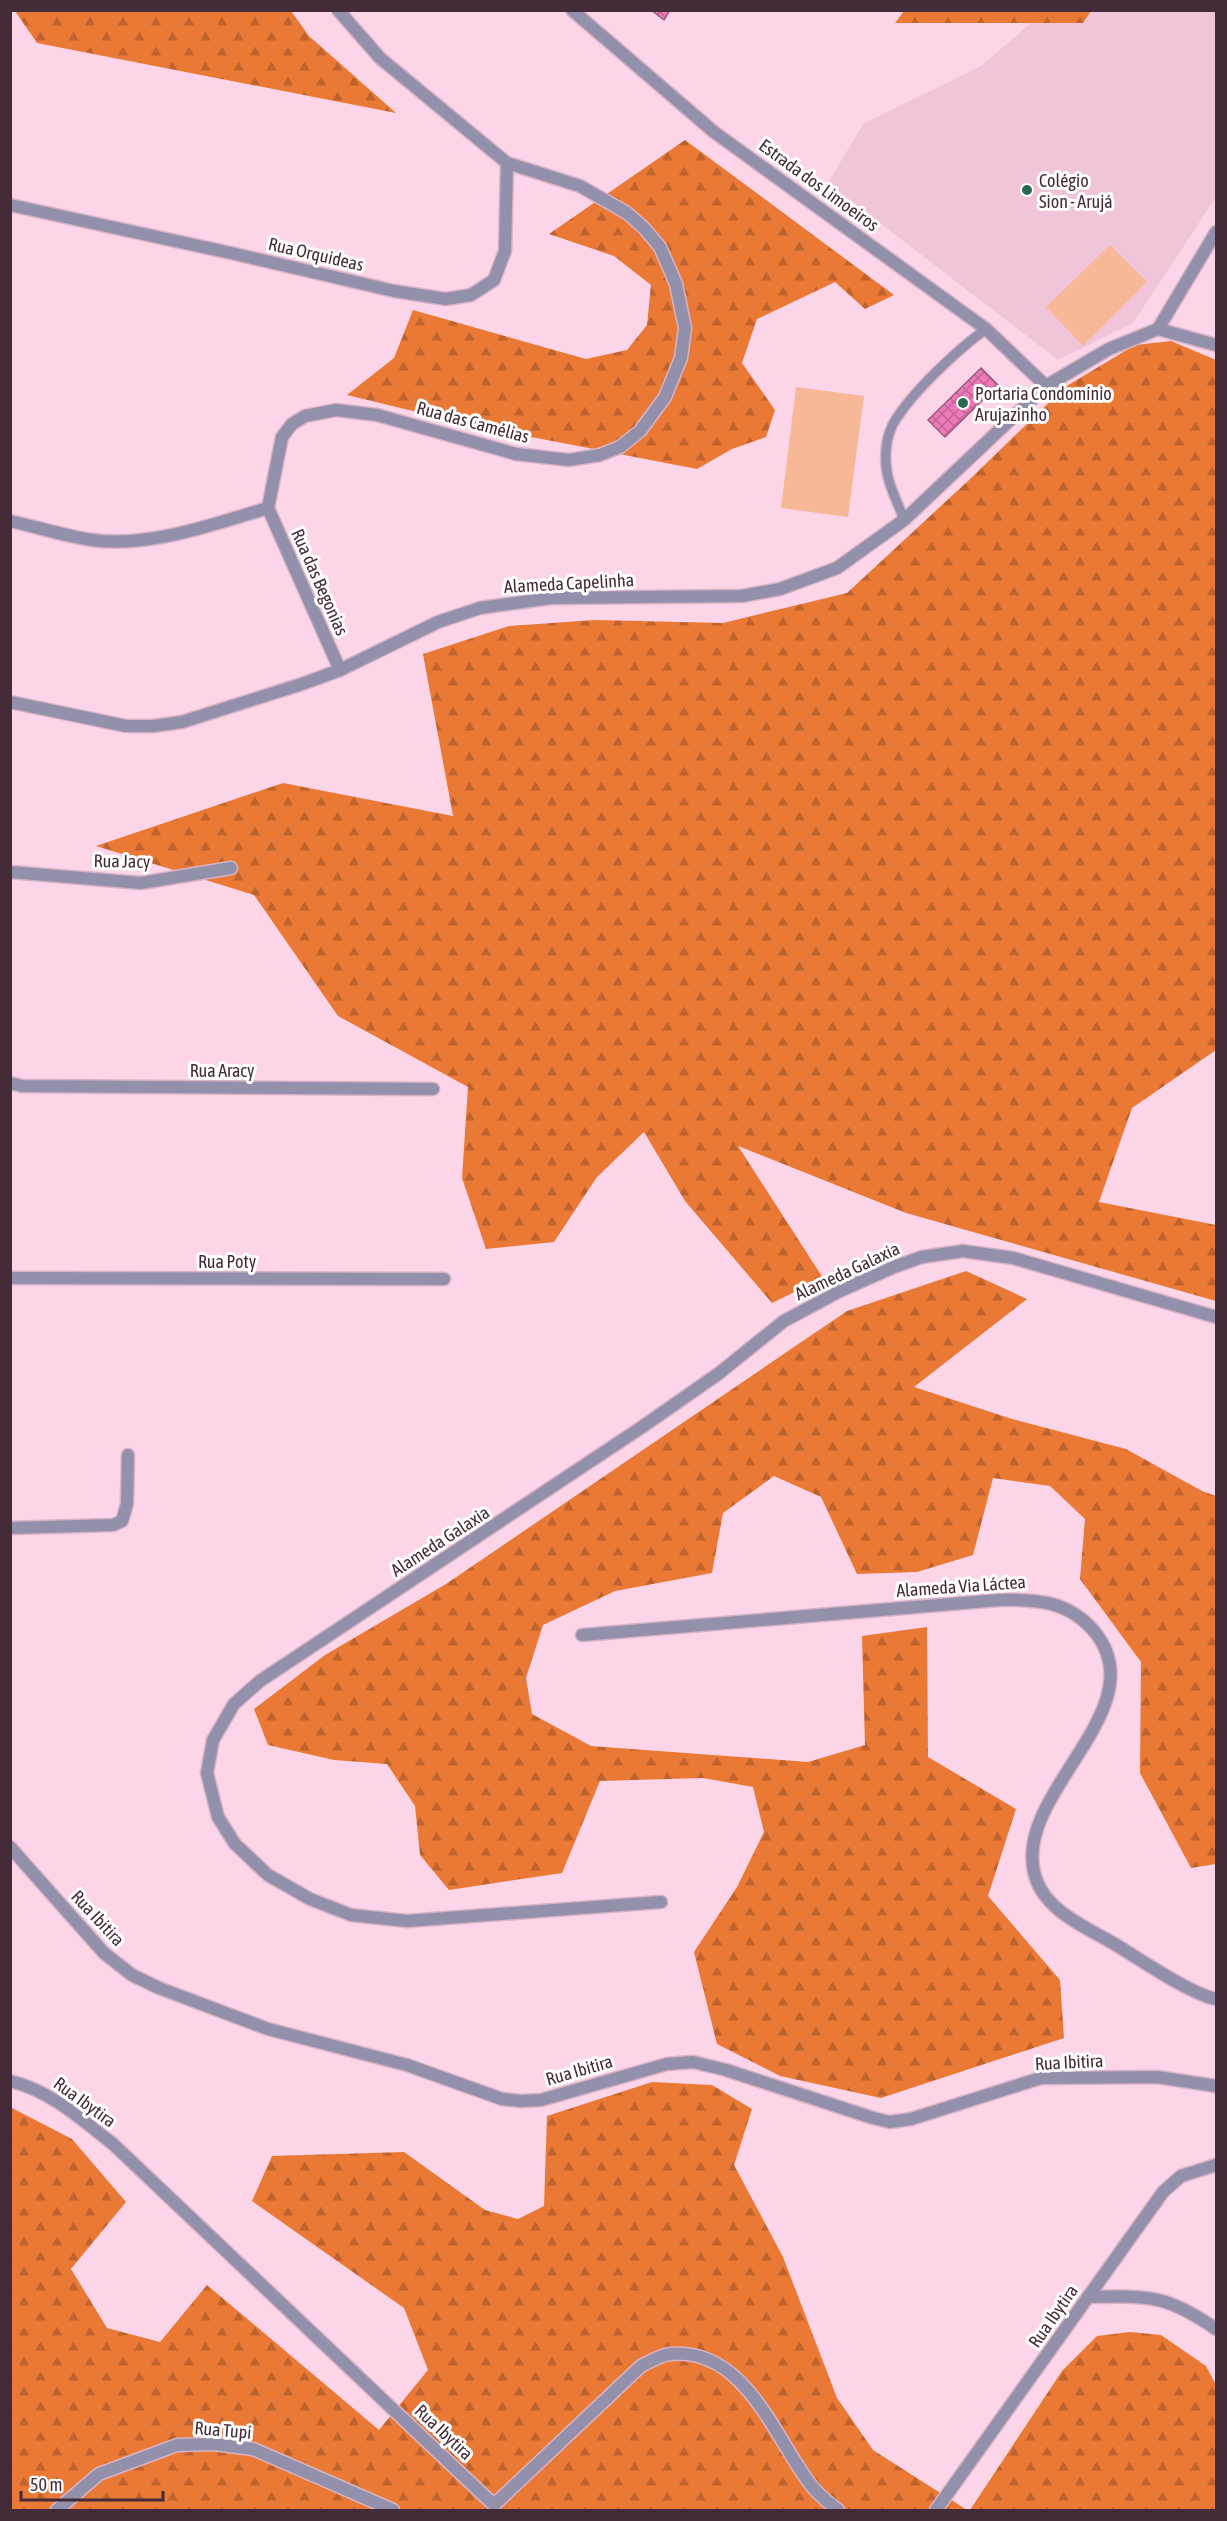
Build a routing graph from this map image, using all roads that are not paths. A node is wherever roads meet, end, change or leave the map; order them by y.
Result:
1 (338, 10) edge
2 (572, 10) edge
3 (507, 163) junction
4 (10, 205) edge
5 (1216, 232) edge
6 (986, 329) junction
7 (1158, 329) junction
8 (1216, 345) edge
9 (1046, 386) junction
10 (268, 508) junction
11 (904, 520) junction
12 (10, 521) edge
13 (340, 670) junction
14 (10, 702) edge
15 (231, 868) dead end
16 (10, 872) edge
17 (10, 1083) edge
18 (433, 1089) dead end
19 (10, 1278) edge
20 (444, 1279) dead end
21 (1216, 1317) edge
22 (128, 1455) dead end
23 (10, 1528) edge
24 (582, 1635) dead end
25 (10, 1847) edge
26 (661, 1902) dead end
27 (1216, 1999) edge
28 (10, 2081) edge
29 (1216, 2086) edge
30 (1216, 2165) edge
31 (1088, 2297) junction
32 (1216, 2330) edge
33 (490, 2508) edge
34 (57, 2511) edge
35 (393, 2511) edge
36 (838, 2511) edge
37 (936, 2511) edge

1 - 3 street, Rua das Camélias
2 - 6 street, Estrada dos Limoeiros
3 - 4 street, Rua Orquideas
3 - 10 street, Rua das Camélias
5 - 7 street
6 - 9 street, Estrada dos Limoeiros
6 - 11 lane
7 - 8 street
7 - 9 street, Alameda Capelinha
9 - 11 street, Alameda Capelinha
10 - 12 street
10 - 13 street, Rua das Begonias
11 - 13 street, Alameda Capelinha
13 - 14 street, Alameda Capelinha
15 - 16 street, Rua Jacy
17 - 18 street, Rua Aracy
19 - 20 street, Rua Poty
21 - 26 street, Alameda Galaxia
22 - 23 street
24 - 27 street, Alameda Via Láctea
25 - 29 street, Rua Ibitira
28 - 33 street, Rua Ibytira
30 - 31 street, Rua Ibytira
31 - 32 street
31 - 37 street, Rua Ibytira
33 - 36 street, Rua Ibytira
34 - 35 street, Rua Tupi

